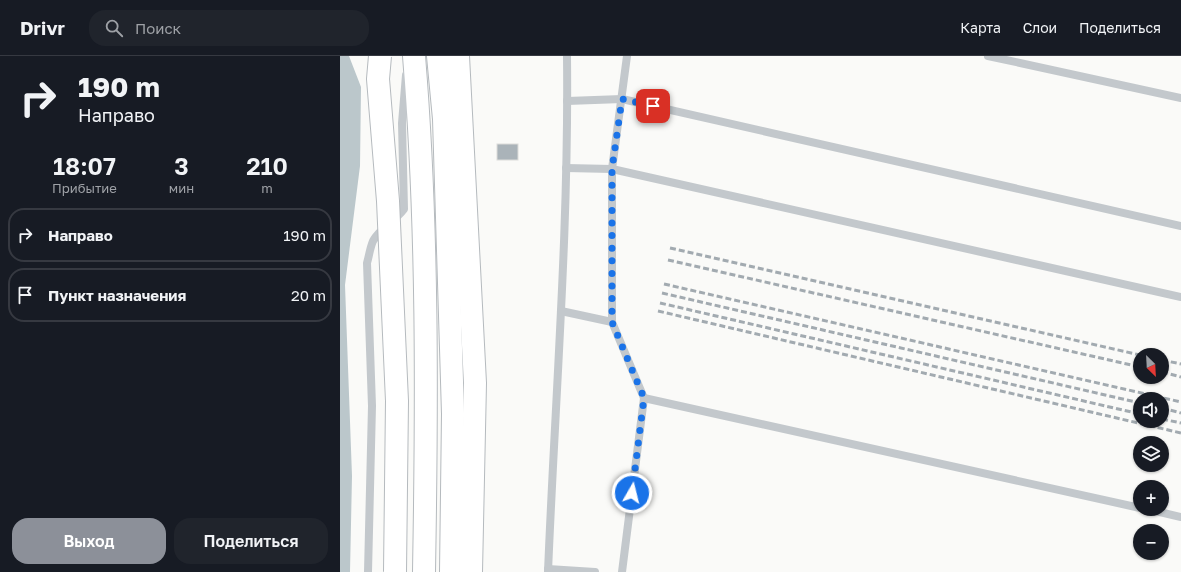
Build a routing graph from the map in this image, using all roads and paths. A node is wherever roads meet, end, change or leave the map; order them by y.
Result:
1 (380, 56) edge
2 (407, 56) edge
3 (414, 56) edge
4 (438, 56) edge
5 (458, 56) edge
6 (567, 56) edge
7 (627, 56) edge
8 (988, 56) edge
9 (1181, 98) edge
10 (622, 99) junction
11 (567, 101) junction
12 (566, 168) junction
13 (612, 169) junction
14 (1181, 226) edge
15 (1181, 297) edge
16 (561, 311) junction
17 (612, 322) junction
18 (644, 398) junction
19 (1133, 506) edge
20 (1169, 514) edge
21 (1181, 517) edge
22 (548, 571) edge
23 (368, 572) edge
24 (395, 572) edge
25 (424, 572) edge
26 (451, 572) edge
27 (471, 572) edge
28 (595, 572) edge
29 (622, 572) edge

1 - 24 main road, bridge
2 - 23 lane
3 - 25 main road
4 - 26 main road
5 - 27 main road
6 - 11 lane
7 - 10 lane
8 - 9 lane
10 - 11 lane
10 - 13 lane
10 - 14 lane
11 - 12 lane
12 - 13 lane
12 - 16 lane
13 - 15 lane
13 - 17 lane
16 - 17 lane
16 - 22 lane
17 - 18 lane
18 - 19 lane
18 - 29 lane
20 - 21 lane
22 - 28 lane

